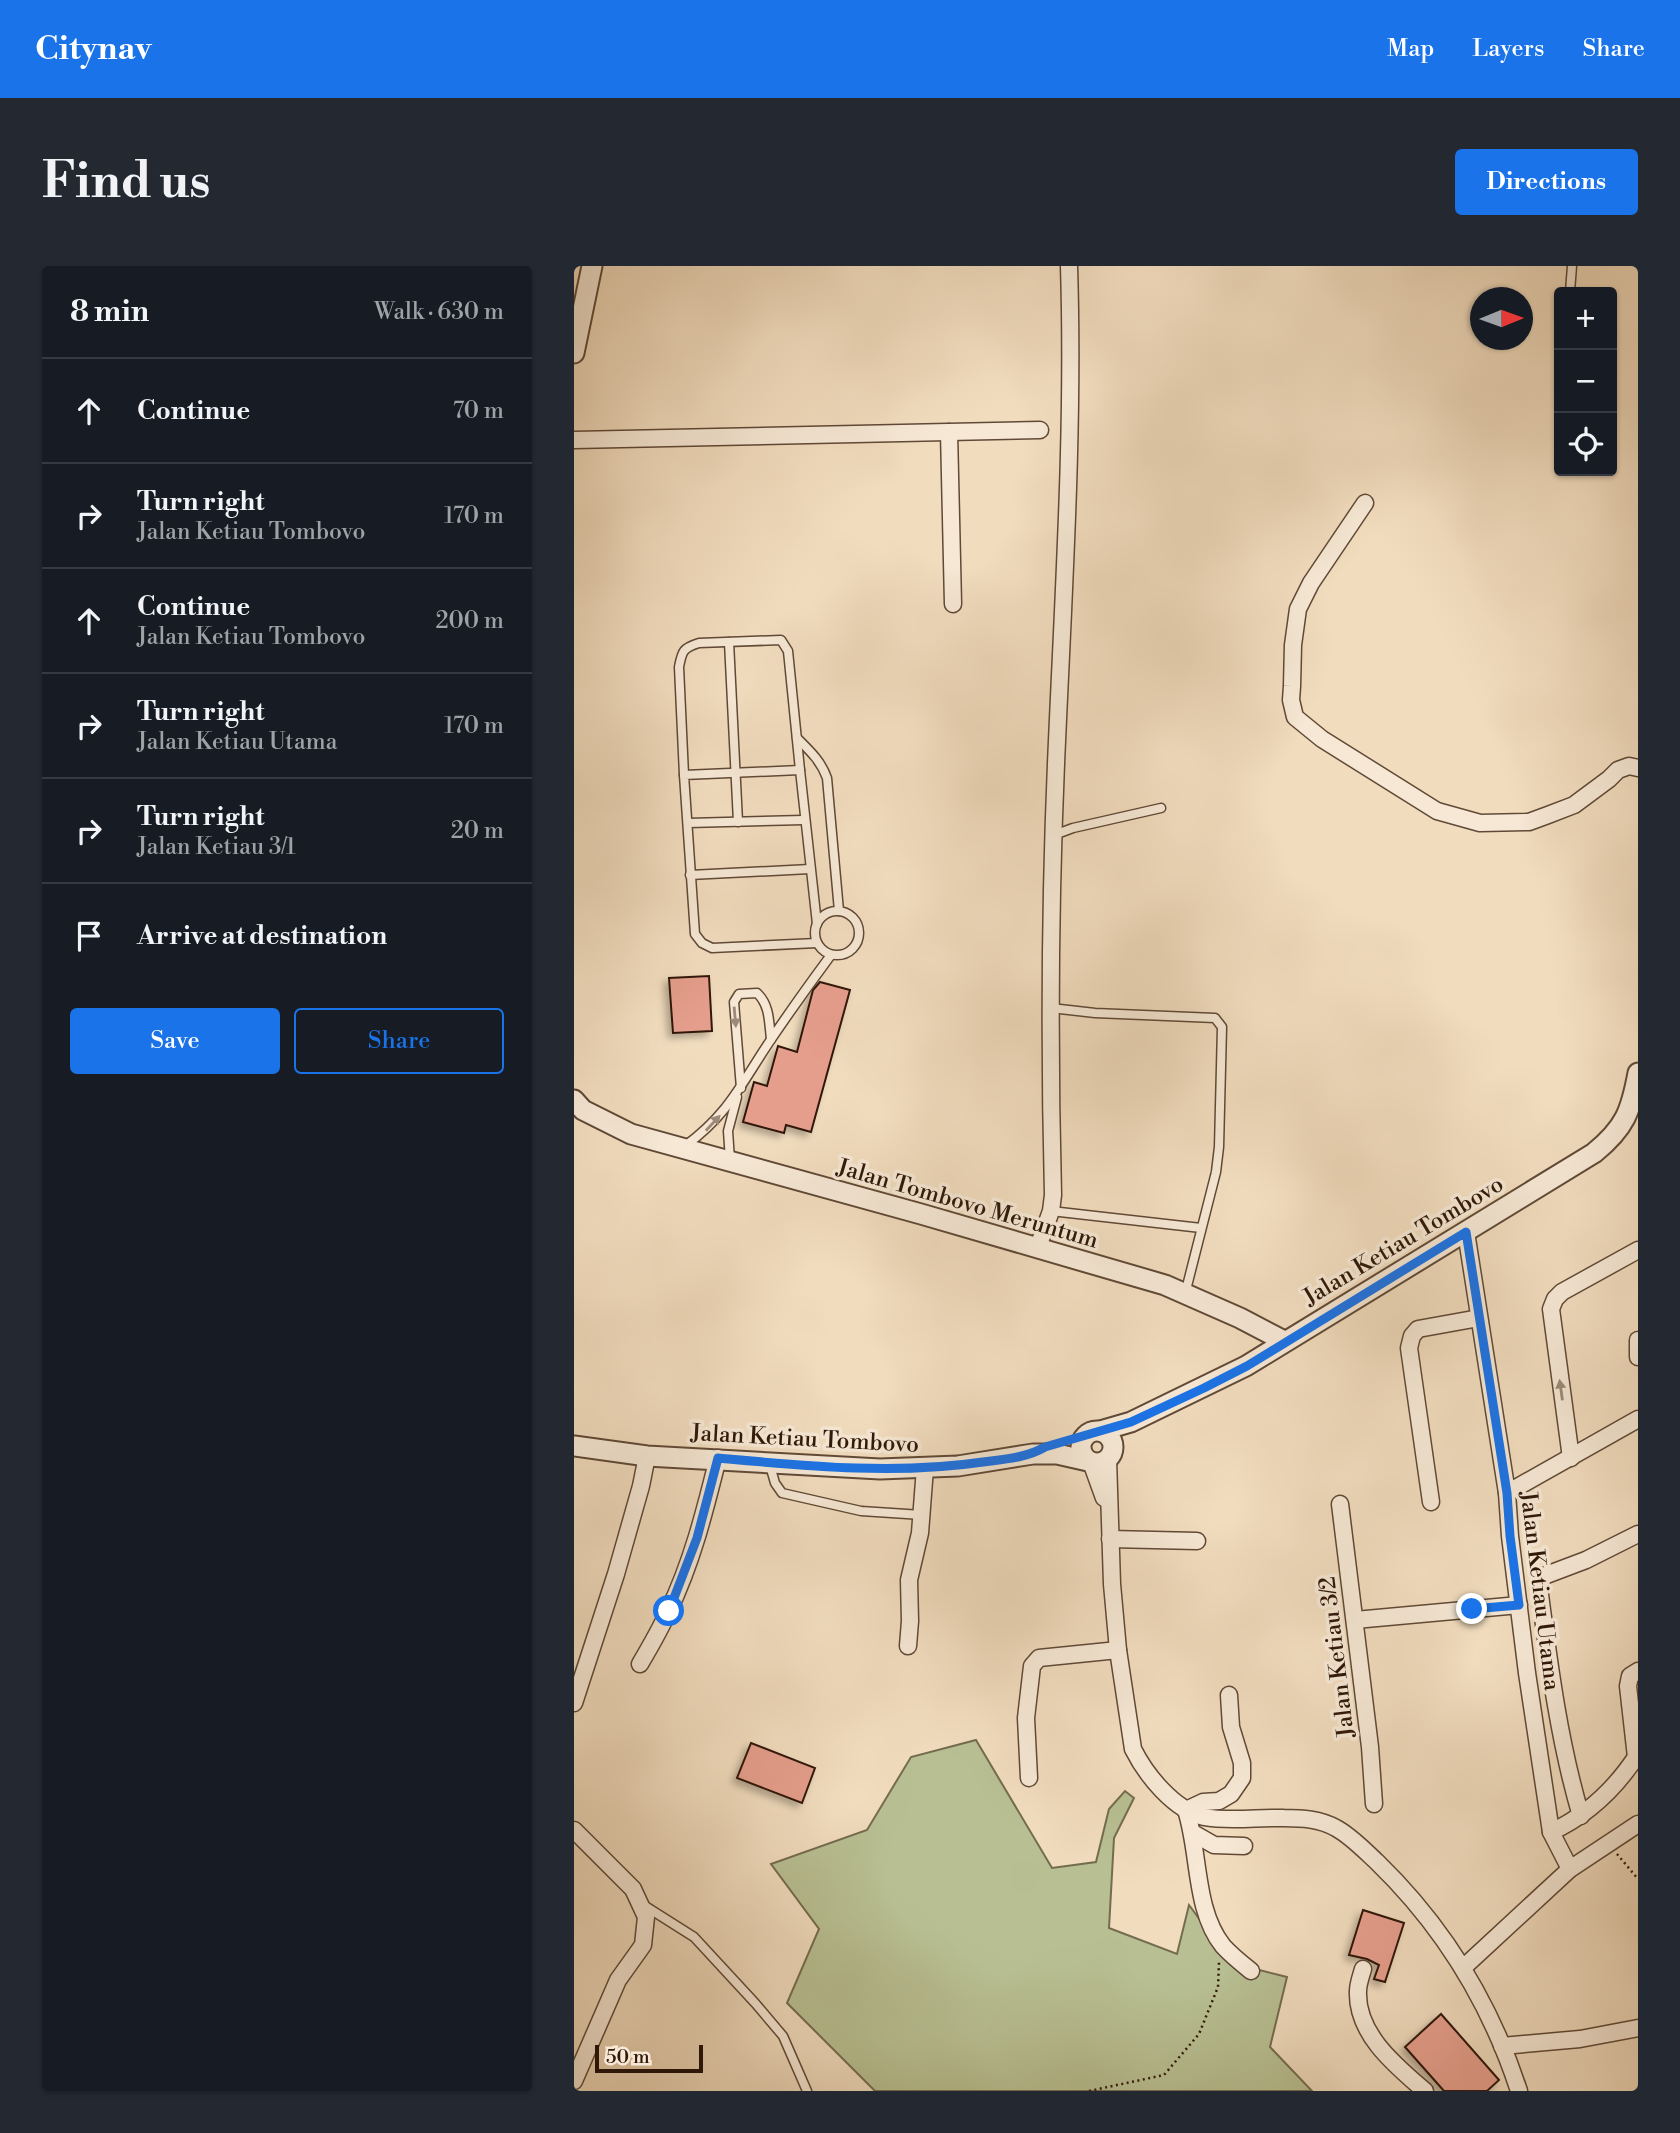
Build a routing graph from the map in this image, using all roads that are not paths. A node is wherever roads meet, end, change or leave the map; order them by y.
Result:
1 (592, 266) edge
2 (1069, 266) edge
3 (1572, 266) edge
4 (1570, 287) edge
5 (574, 353) edge
6 (1040, 430) dead end
7 (949, 432) junction
8 (574, 440) edge
9 (1365, 503) dead end
10 (953, 604) dead end
11 (729, 642) junction
12 (797, 738) junction
13 (1638, 768) edge
14 (800, 770) junction
15 (737, 772) junction
16 (684, 775) junction
17 (1161, 808) dead end
18 (804, 820) junction
19 (738, 822) junction
20 (688, 823) junction
21 (1054, 835) junction
22 (810, 869) junction
23 (690, 875) junction
24 (839, 911) junction
25 (817, 924) junction
26 (817, 943) junction
27 (831, 955) junction
28 (1051, 1008) junction
29 (771, 1039) junction
30 (1638, 1073) edge
31 (740, 1089) junction
32 (574, 1100) edge
33 (574, 1121) edge
34 (631, 1134) junction
35 (682, 1148) junction
36 (731, 1161) junction
37 (1051, 1211) junction
38 (1201, 1228) junction
39 (1466, 1232) junction
40 (1038, 1247) junction
41 (1638, 1250) edge
42 (1185, 1294) junction
43 (1479, 1318) junction
44 (1638, 1340) edge
45 (1284, 1341) junction
46 (1638, 1357) edge
47 (1153, 1412) junction
48 (1638, 1419) edge
49 (1092, 1434) junction
50 (574, 1446) edge
51 (1033, 1454) junction
52 (646, 1456) junction
53 (718, 1458) junction
54 (1100, 1458) junction
55 (1571, 1458) junction
56 (769, 1462) junction
57 (925, 1468) junction
58 (1507, 1493) junction
59 (1432, 1502) dead end
60 (1340, 1504) dead end
61 (922, 1515) junction
62 (1638, 1534) edge
63 (1110, 1539) junction
64 (1197, 1541) dead end
65 (1519, 1605) junction
66 (1355, 1620) junction
67 (908, 1646) dead end
68 (1118, 1650) junction
69 (640, 1664) dead end
70 (1638, 1671) edge
71 (1229, 1695) dead end
72 (574, 1703) edge
73 (1637, 1756) edge
74 (1029, 1777) dead end
75 (1374, 1804) dead end
76 (1186, 1810) junction
77 (1581, 1816) junction
78 (1638, 1824) edge
79 (574, 1830) edge
80 (1551, 1832) junction
81 (1193, 1833) junction
82 (1244, 1846) dead end
83 (1570, 1869) junction
84 (642, 1905) junction
85 (1464, 1967) junction
86 (1363, 1969) dead end
87 (1251, 1971) dead end
88 (1638, 2028) edge
89 (1503, 2046) junction
90 (574, 2081) edge
91 (807, 2091) edge
92 (1425, 2091) edge
93 (1519, 2091) edge

1 - 5 street
2 - 21 street
3 - 4 lane
6 - 7 street
7 - 8 street
7 - 10 street
9 - 13 street
11 - 12 lane
11 - 15 lane
11 - 16 lane
12 - 14 lane
12 - 24 lane
14 - 15 lane
14 - 18 lane
15 - 16 lane
15 - 19 lane
16 - 20 lane
17 - 21 lane
18 - 19 lane
18 - 22 lane
19 - 20 lane
20 - 23 lane
21 - 28 street
22 - 23 lane
22 - 25 lane
23 - 26 lane
24 - 25 lane
24 - 27 lane
25 - 26 lane
26 - 27 lane
27 - 29 lane
28 - 37 street
28 - 38 lane
29 - 31 lane
29 -> 31 lane
30 - 39 street, Jalan Ketiau Tombovo
35 -> 31 lane
31 - 36 lane
32 - 34 street, Jalan Tombovo Meruntum
33 - 34 street, Jalan Tombovo Meruntum
34 - 35 street, Jalan Tombovo Meruntum
35 - 36 street, Jalan Tombovo Meruntum
36 - 40 street, Jalan Tombovo Meruntum
37 - 38 lane
37 - 40 street
38 - 42 lane
39 - 43 street, Jalan Ketiau Utama
39 - 45 street, Jalan Ketiau Tombovo
40 - 42 street, Jalan Tombovo Meruntum
55 -> 41 street
42 - 45 street, Jalan Tombovo Meruntum
43 - 58 street, Jalan Ketiau Utama
43 - 59 street
44 - 46 street
45 - 47 street, Jalan Ketiau Tombovo
47 - 49 street, Jalan Ketiau Tombovo
47 - 54 street, Jalan Ketiau Tombovo
48 - 55 street
49 - 51 street, Jalan Ketiau Tombovo
49 - 54 street
49 - 54 street
50 - 52 street, Jalan Ketiau Tombovo
51 - 54 street, Jalan Ketiau Tombovo
51 - 57 street, Jalan Ketiau Tombovo
52 - 53 street, Jalan Ketiau Tombovo
52 - 72 street
53 - 56 street, Jalan Ketiau Tombovo
53 - 69 street
54 - 63 street
55 - 58 street
56 - 57 street, Jalan Ketiau Tombovo
56 - 61 lane
57 - 61 street
58 - 65 street, Jalan Ketiau Utama
60 - 66 street, Jalan Ketiau 3/2
61 - 67 street
62 - 77 street
63 - 64 street
63 - 68 street
65 - 66 street
65 - 80 street, Jalan Ketiau Utama
66 - 75 street, Jalan Ketiau 3/2
68 - 74 street
68 - 76 street
70 - 73 street
71 - 76 street
73 - 77 street
76 - 81 street
76 - 85 street
77 - 80 street
78 - 83 street
79 - 84 street
80 - 83 street, Jalan Ketiau Utama
81 - 82 street
81 - 87 street
83 - 85 street
84 - 90 street
84 - 91 lane
85 - 89 street
86 - 92 street
88 - 89 street
89 - 93 street

